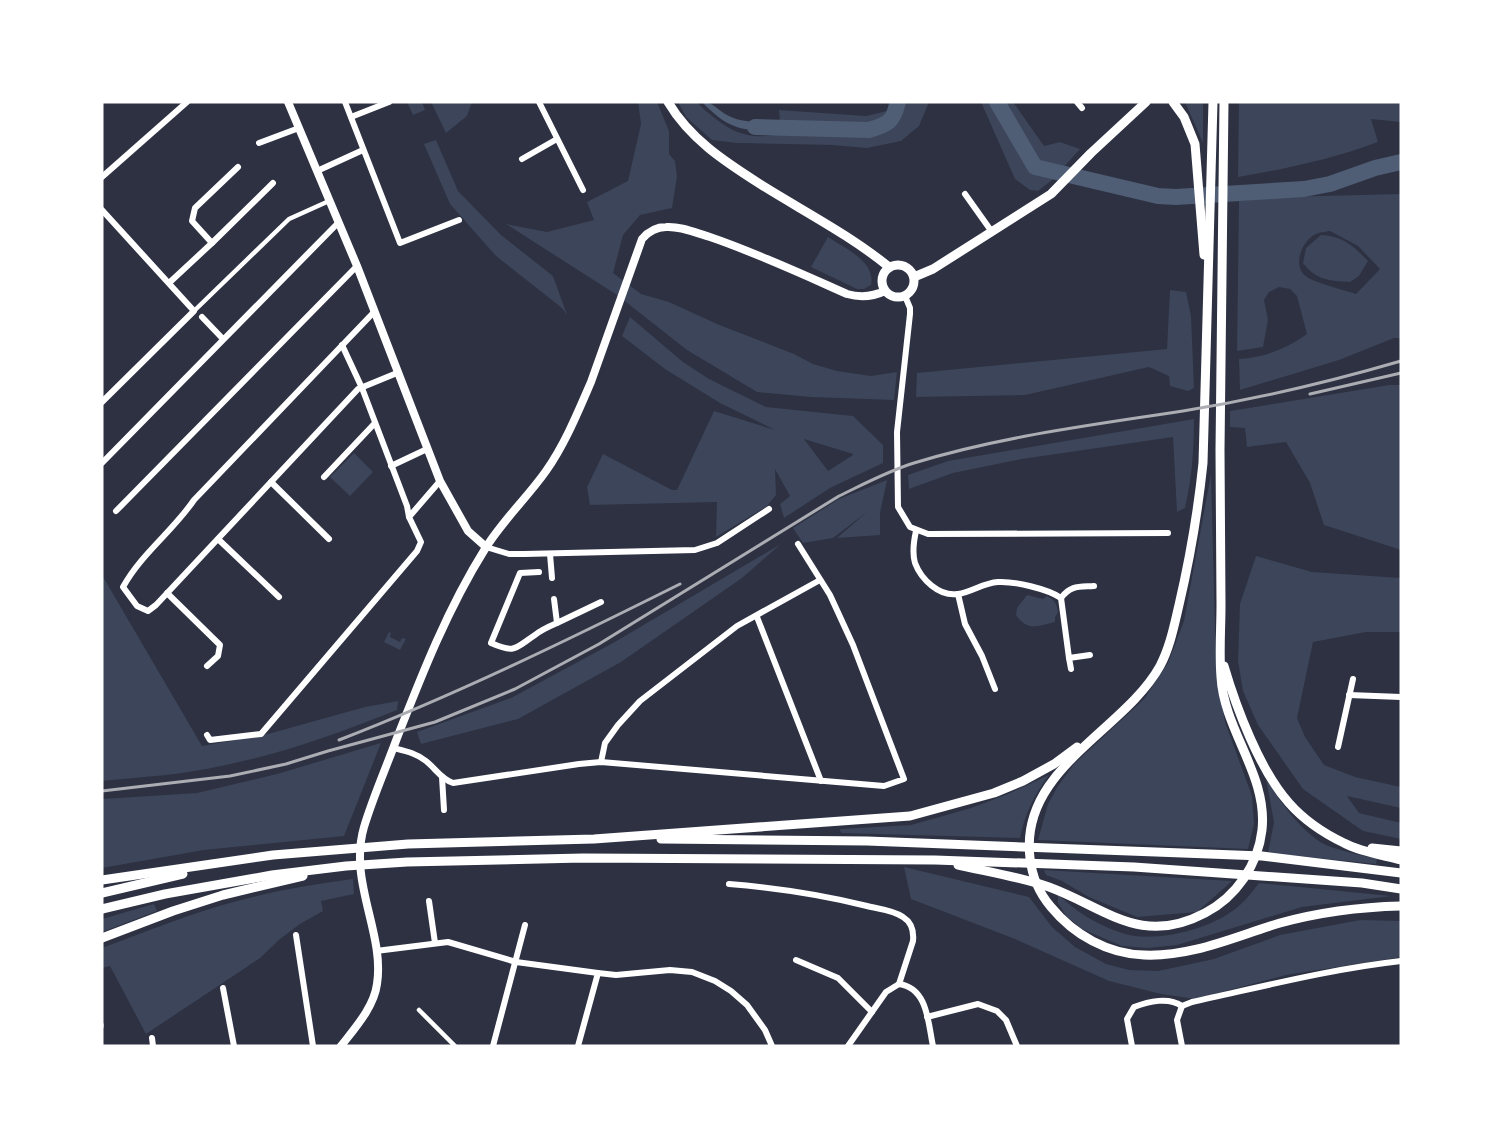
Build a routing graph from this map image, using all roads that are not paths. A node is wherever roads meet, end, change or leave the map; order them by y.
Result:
1 (187, 102) edge
2 (288, 102) edge
3 (345, 102) edge
4 (389, 102) edge
5 (539, 102) edge
6 (668, 102) edge
7 (1077, 102) edge
8 (1146, 102) edge
9 (1173, 102) edge
10 (1213, 102) edge
11 (1224, 102) edge
12 (1082, 108) dead end
13 (351, 117) junction
14 (299, 128) junction
15 (558, 138) junction
16 (259, 143) dead end
17 (363, 150) junction
18 (522, 159) dead end
19 (238, 167) dead end
20 (317, 171) junction
21 (102, 177) edge
22 (273, 183) dead end
23 (583, 190) dead end
24 (965, 194) dead end
25 (329, 201) junction
26 (102, 210) edge
27 (459, 220) dead end
28 (338, 223) junction
29 (992, 232) junction
30 (212, 243) junction
31 (357, 266) junction
32 (889, 267) junction
33 (914, 277) junction
34 (169, 283) junction
35 (1208, 288) junction
36 (885, 291) junction
37 (904, 296) junction
38 (194, 310) junction
39 (375, 311) junction
40 (202, 317) dead end
41 (224, 339) junction
42 (342, 345) junction
43 (398, 373) junction
44 (362, 388) junction
45 (102, 402) edge
46 (375, 423) junction
47 (427, 449) junction
48 (102, 463) edge
49 (393, 464) junction
50 (324, 477) dead end
51 (440, 481) junction
52 (271, 482) junction
53 (769, 509) dead end
54 (116, 511) dead end
55 (409, 517) junction
56 (916, 531) junction
57 (1168, 533) dead end
58 (218, 539) junction
59 (329, 540) dead end
60 (798, 544) dead end
61 (486, 547) junction
62 (550, 554) junction
63 (539, 572) dead end
64 (552, 578) dead end
65 (820, 580) junction
66 (1094, 586) dead end
67 (167, 593) junction
68 (958, 594) junction
69 (279, 597) dead end
70 (554, 598) dead end
71 (1061, 598) junction
72 (602, 602) dead end
73 (757, 617) junction
74 (557, 622) junction
75 (1090, 654) dead end
76 (1221, 656) junction
77 (1070, 658) junction
78 (207, 666) dead end
79 (1071, 669) dead end
80 (1353, 679) dead end
81 (995, 689) dead end
82 (1349, 696) junction
83 (1401, 697) edge
84 (1097, 733) junction
85 (207, 735) dead end
86 (1338, 747) dead end
87 (393, 748) junction
88 (601, 762) junction
89 (442, 777) junction
90 (821, 781) junction
91 (444, 810) dead end
92 (604, 839) junction
93 (1346, 844) junction
94 (1401, 851) edge
95 (273, 855) junction
96 (935, 860) junction
97 (1401, 860) edge
98 (346, 866) junction
99 (1401, 873) edge
100 (102, 880) edge
101 (729, 884) dead end
102 (1401, 889) edge
103 (102, 893) edge
104 (429, 901) dead end
105 (1401, 906) edge
106 (102, 909) edge
107 (525, 925) dead end
108 (296, 935) dead end
109 (102, 938) edge
110 (435, 943) junction
111 (376, 951) junction
112 (796, 960) dead end
113 (1401, 961) edge
114 (516, 962) junction
115 (597, 973) junction
116 (899, 984) junction
117 (223, 988) dead end
118 (1182, 1006) junction
119 (420, 1010) dead end
120 (872, 1012) junction
121 (927, 1017) junction
122 (152, 1038) dead end
123 (153, 1046) edge
124 (234, 1046) edge
125 (313, 1046) edge
126 (341, 1046) edge
127 (455, 1046) edge
128 (493, 1046) edge
129 (578, 1046) edge
130 (772, 1046) edge
131 (848, 1046) edge
132 (933, 1046) edge
133 (1017, 1046) edge
134 (1132, 1046) edge
135 (1182, 1046) edge

1 - 21 street
2 - 14 street
3 - 13 street
4 - 13 street
5 - 15 street
6 - 32 main road
7 - 12 street
8 - 29 main road
9 - 35 main road
10 - 35 main road
11 - 76 main road
13 - 17 street
14 - 16 street
14 - 20 street
15 - 18 street
15 - 23 street
17 - 20 street
17 - 27 street
19 - 30 street
20 - 25 street
22 - 30 street
24 - 29 street
25 - 28 street
25 - 38 street
26 - 34 street
28 - 31 street
28 - 41 street
29 - 33 main road
30 - 34 street
31 - 39 street
31 - 54 street
32 - 33 main road
32 - 36 main road
33 - 37 main road
34 - 38 street
35 - 84 main road
36 - 37 main road
36 - 61 street
37 - 56 street
38 - 45 street
39 - 42 street
39 - 43 street
40 - 41 street
41 - 48 street
42 - 44 street
42 - 67 street
43 - 44 street
43 - 47 street
44 - 46 street
44 - 52 street
46 - 49 street
46 - 50 street
47 - 49 street
47 - 51 street
49 - 55 street
51 - 55 street
51 - 61 street
52 - 58 street
52 - 59 street
53 - 62 street
55 - 85 street
56 - 57 street
56 - 68 street
58 - 67 street
58 - 69 street
60 - 65 street
61 - 62 street
61 - 87 street
62 - 64 street
63 - 74 street
65 - 73 street
65 - 90 street
66 - 71 street
67 - 78 street
68 - 71 street
68 - 81 street
70 - 74 street
71 - 77 street
72 - 74 street
73 - 88 street
73 - 90 street
75 - 77 street
76 - 93 main road
76 - 96 main road
77 - 79 street
80 - 82 street
82 - 83 street
82 - 86 street
84 - 92 main road
84 - 105 main road
87 - 89 street
87 - 111 street
88 - 89 street
88 - 90 street
89 - 91 street
92 - 95 main road
92 - 99 main road
93 - 94 main road
93 - 97 main road
95 - 100 main road
95 - 103 main road
96 - 98 main road
96 - 102 main road
98 - 106 main road
98 - 109 main road
101 - 116 street
104 - 110 street
107 - 114 street
108 - 125 street
110 - 111 street
110 - 114 street
111 - 126 street
112 - 120 street
113 - 118 street
114 - 115 street
114 - 128 street
115 - 129 street
115 - 130 street
116 - 120 street
116 - 121 street
117 - 124 street
118 - 134 street
118 - 135 street
119 - 127 street
120 - 131 street
121 - 132 street
121 - 133 street
122 - 123 street

